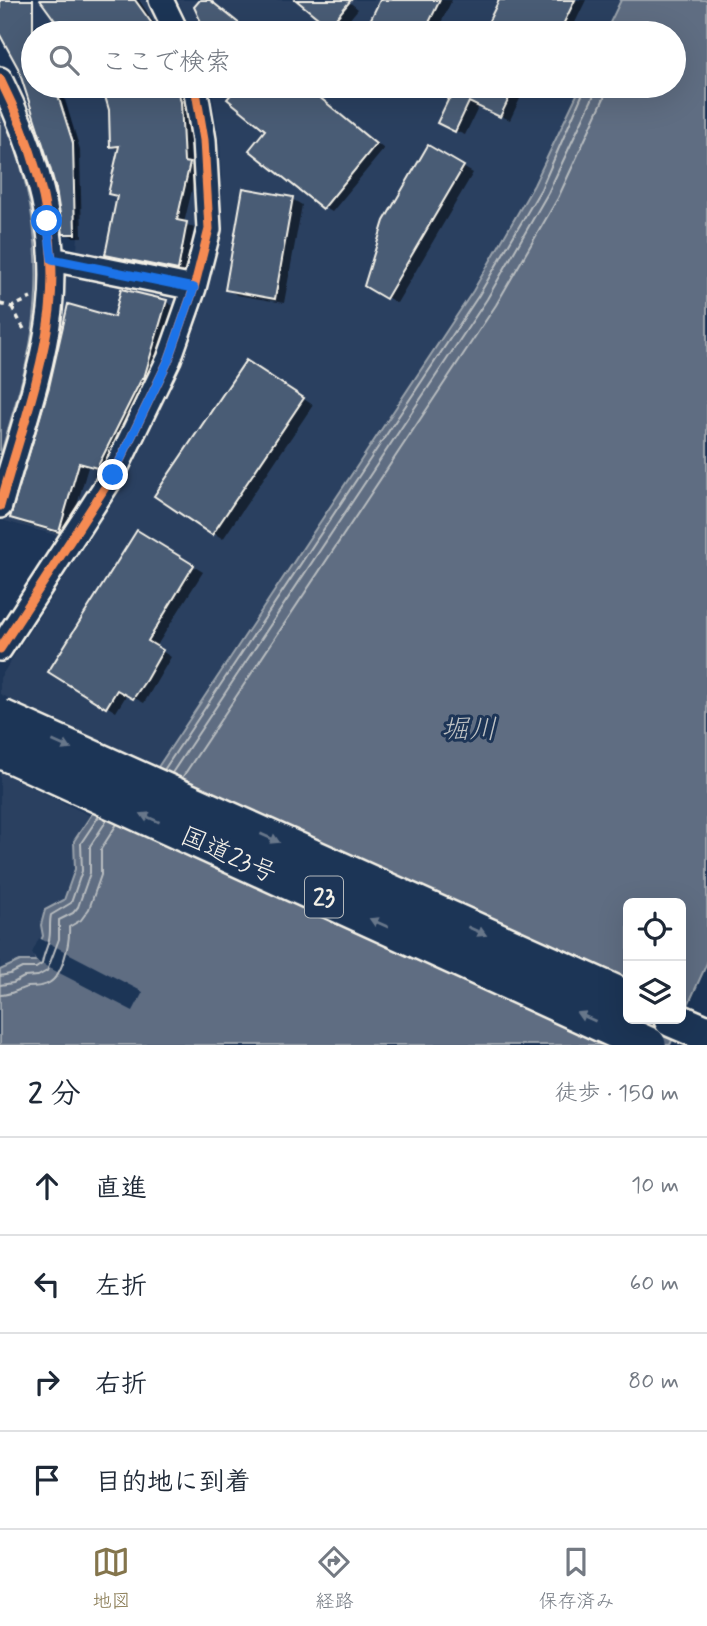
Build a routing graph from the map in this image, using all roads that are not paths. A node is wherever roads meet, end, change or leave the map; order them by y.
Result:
1 (160, 0) edge
2 (171, 21) edge
3 (0, 79) edge
4 (197, 98) edge
5 (52, 259) junction
6 (194, 288) junction
7 (0, 506) edge
8 (0, 649) edge
9 (0, 717) edge
10 (0, 750) edge
11 (623, 997) edge
12 (684, 1024) edge
13 (707, 1034) edge
14 (648, 1045) edge

1 - 2 street
3 - 5 street
4 - 6 street
5 - 6 street
5 - 7 street
6 - 8 street
9 -> 11 highway, 国道23号 / 23, bridge
14 -> 10 highway, 国道23号 / 23, bridge
12 - 13 highway

